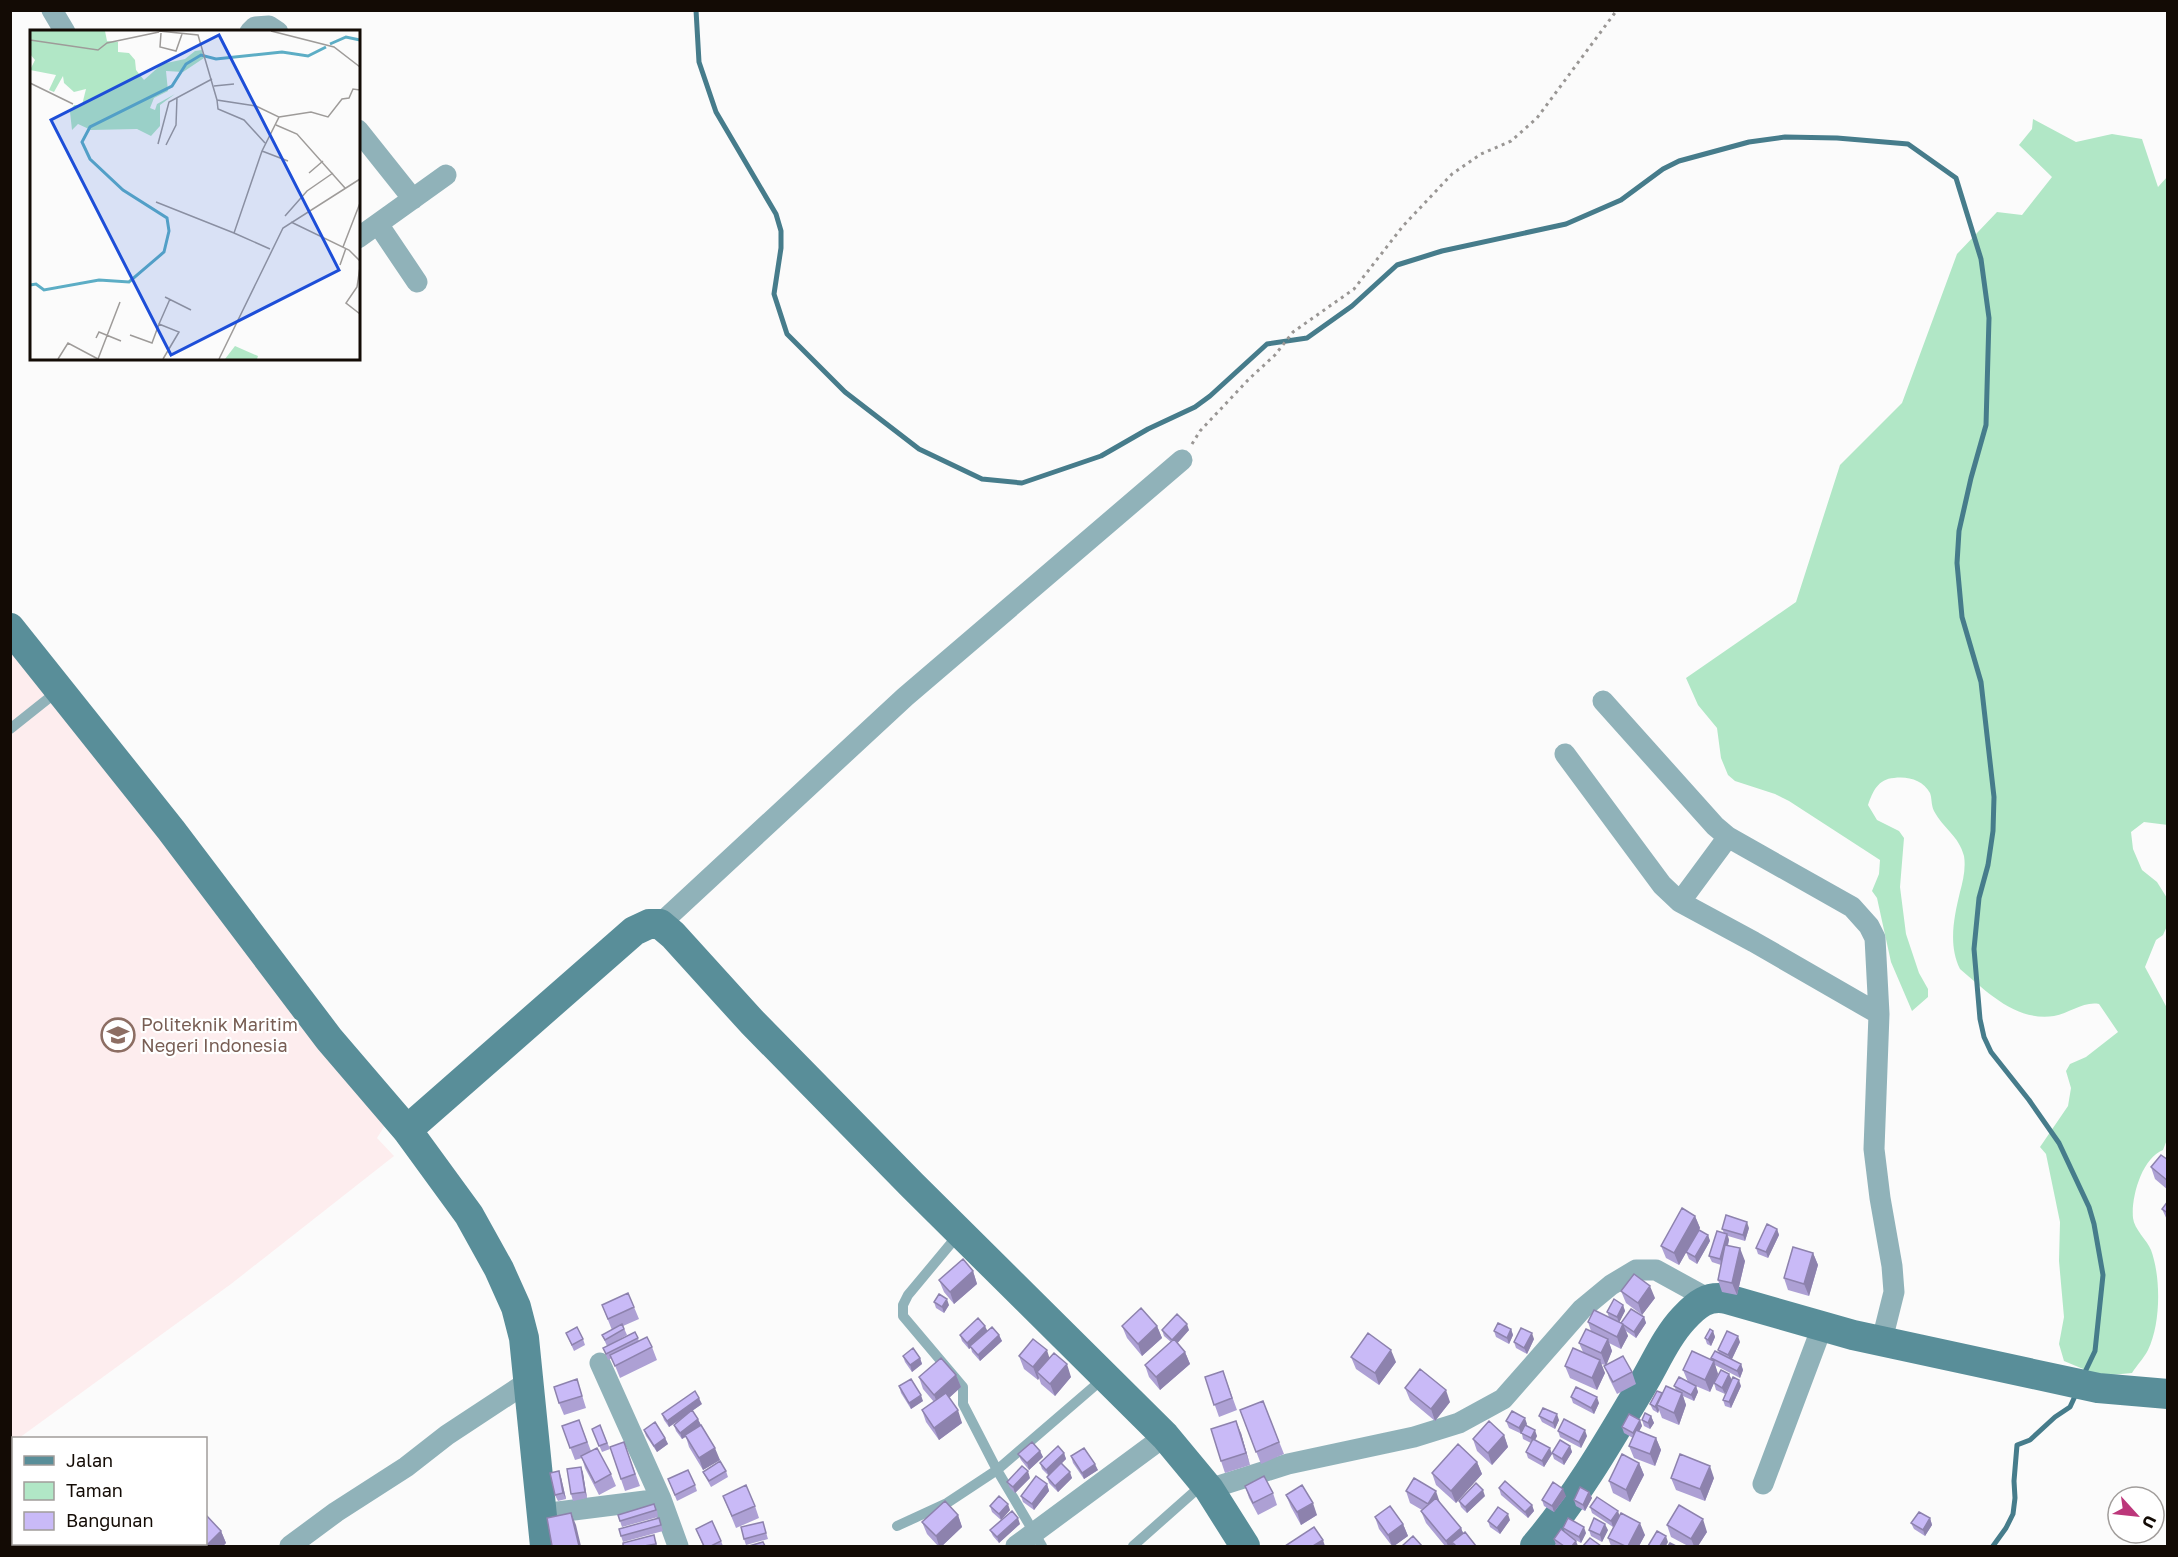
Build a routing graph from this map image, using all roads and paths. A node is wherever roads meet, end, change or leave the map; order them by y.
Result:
1 (52, 10) edge
2 (1617, 10) edge
3 (64, 30) edge
4 (360, 133) edge
5 (446, 176) dead end
6 (413, 199) junction
7 (378, 224) junction
8 (360, 237) edge
9 (417, 282) dead end
10 (1182, 460) joint
11 (10, 628) edge
12 (59, 690) junction
13 (1603, 701) dead end
14 (10, 729) edge
15 (1565, 754) dead end
16 (1728, 837) junction
17 (1680, 903) junction
18 (660, 924) junction
19 (1879, 1014) junction
20 (407, 1130) junction
21 (960, 1233) junction
22 (1707, 1299) junction
23 (1822, 1327) junction
24 (1882, 1340) junction
25 (600, 1363) dead end
26 (1105, 1377) junction
27 (529, 1381) junction
28 (2168, 1394) edge
29 (1165, 1436) junction
30 (997, 1470) junction
31 (1763, 1484) dead end
32 (1206, 1486) junction
33 (661, 1499) junction
34 (542, 1514) junction
35 (897, 1526) dead end
36 (1038, 1540) edge
37 (1540, 1545) edge
38 (290, 1546) edge
39 (545, 1546) edge
40 (678, 1546) edge
41 (1016, 1546) edge
42 (1133, 1546) edge
43 (1245, 1546) edge

1 - 3 street
2 - 10 path
4 - 6 street
5 - 6 street
6 - 7 street
7 - 8 street
7 - 9 street
10 - 18 street
11 - 12 street
12 - 14 lane
12 - 20 street
13 - 16 street
15 - 17 street
16 - 17 street
16 - 19 street
17 - 19 street
18 - 20 street
18 - 21 street
19 - 24 street
20 - 27 street
21 - 26 street
21 - 30 lane
22 - 23 street
22 - 32 street
22 - 37 street
23 - 24 street
23 - 31 street
24 - 28 street
25 - 33 street
26 - 29 street
26 - 30 lane
27 - 34 street
27 - 38 street
29 - 32 street
29 - 36 street
30 - 35 lane
30 - 36 lane
32 - 42 lane
32 - 43 street
33 - 34 street
33 - 40 street
34 - 39 street
36 - 41 street

